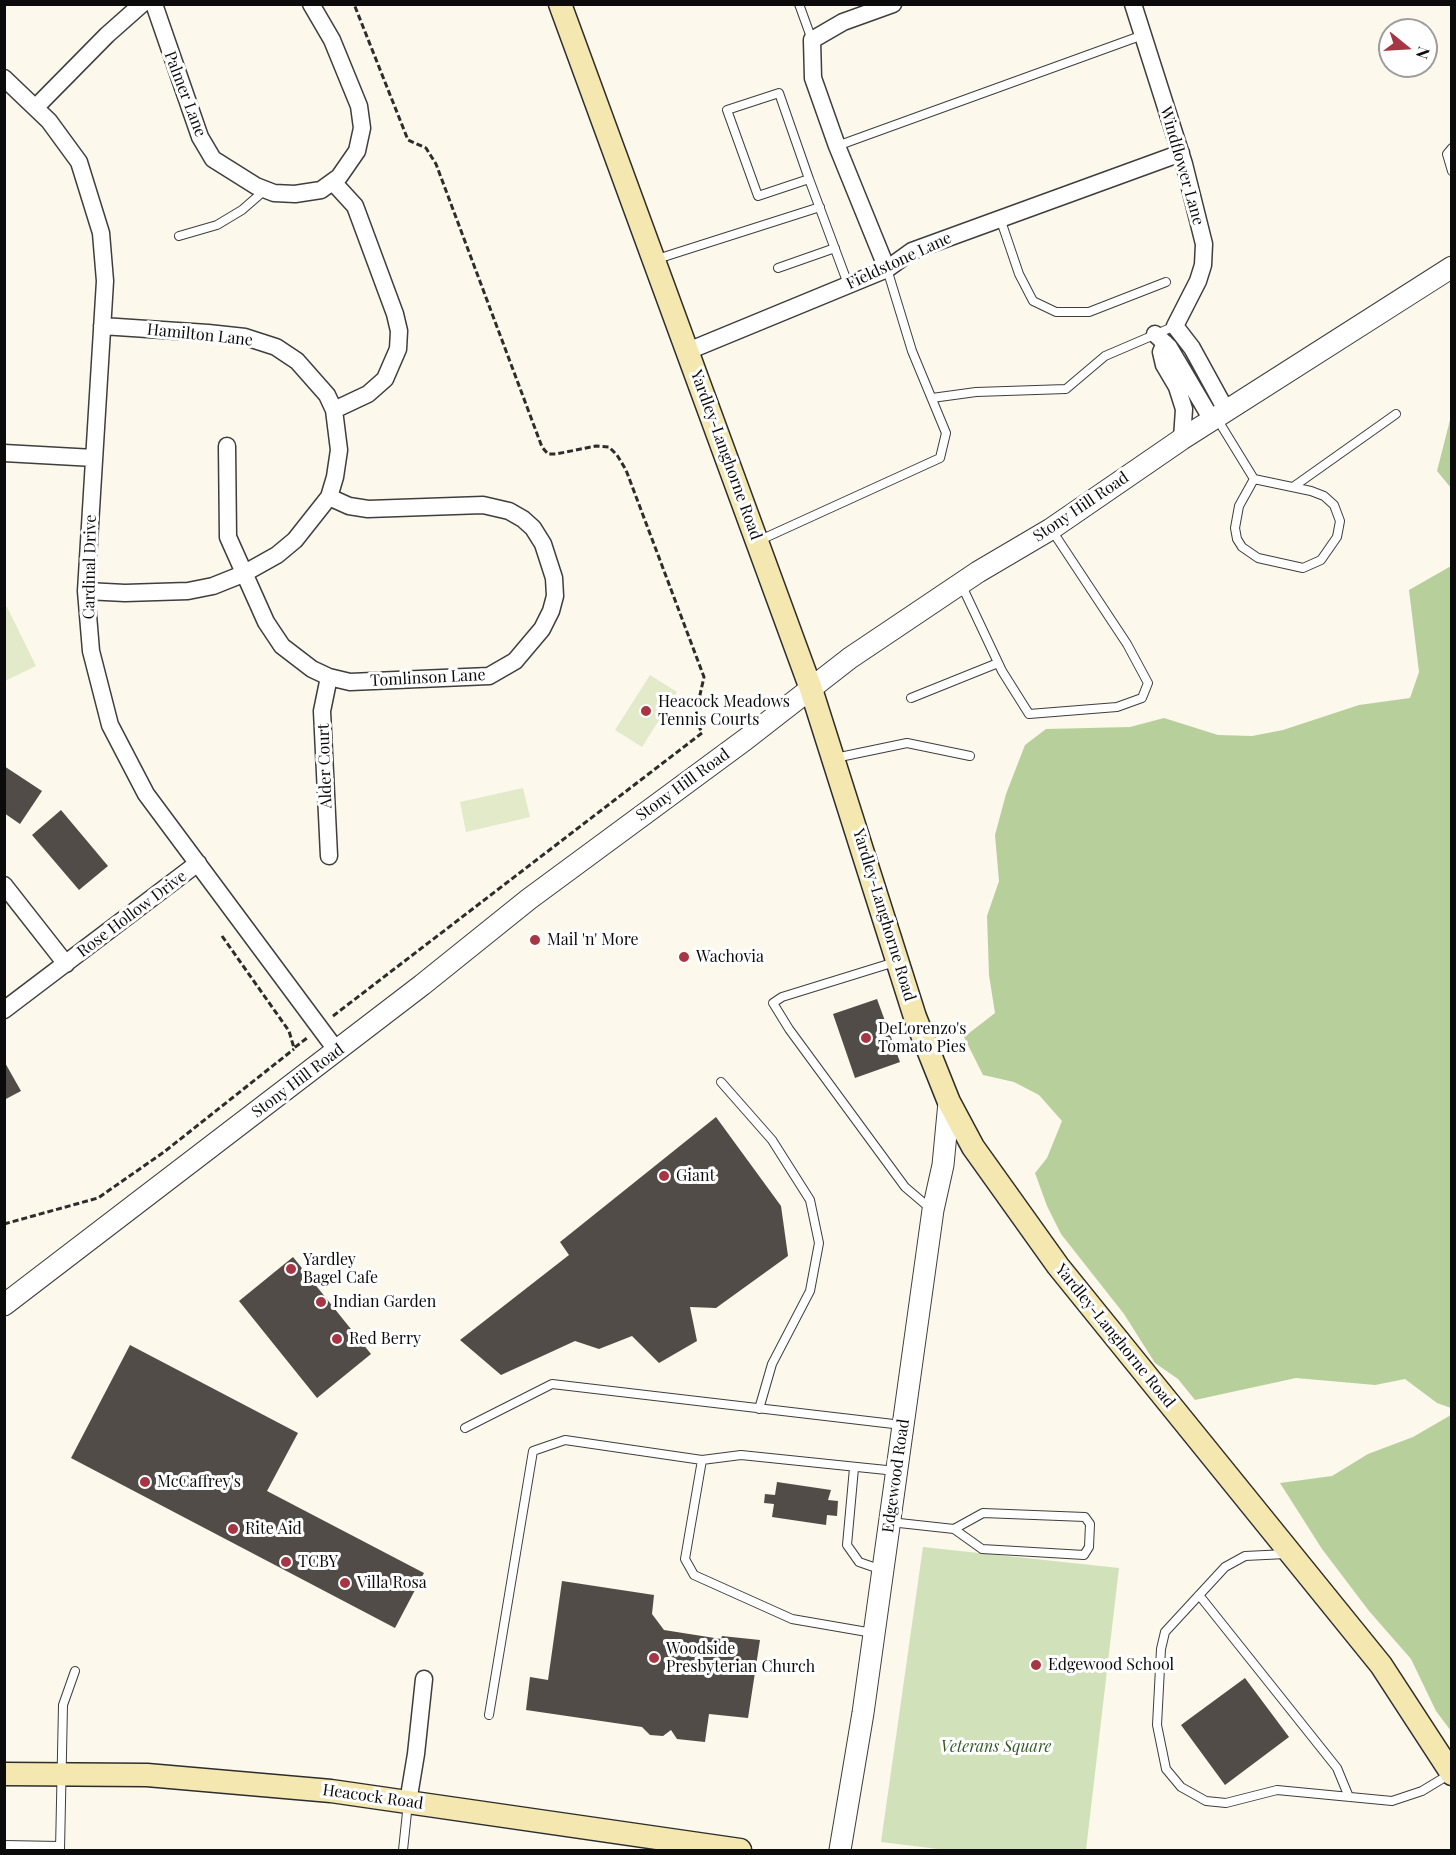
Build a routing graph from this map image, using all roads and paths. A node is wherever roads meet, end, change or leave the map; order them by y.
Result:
1 (142, 4) edge
2 (154, 4) edge
3 (311, 4) edge
4 (354, 4) edge
5 (560, 4) edge
6 (799, 4) edge
7 (893, 4) edge
8 (1133, 4) edge
9 (1143, 35) junction
10 (812, 40) junction
11 (4, 78) edge
12 (36, 107) junction
13 (837, 146) junction
14 (1452, 148) edge
15 (1180, 153) junction
16 (1452, 171) edge
17 (809, 179) junction
18 (333, 182) junction
19 (265, 190) junction
20 (820, 207) junction
21 (1000, 218) junction
22 (179, 236) dead end
23 (835, 248) junction
24 (654, 260) junction
25 (1452, 267) edge
26 (778, 268) dead end
27 (887, 269) junction
28 (1166, 282) dead end
29 (848, 284) junction
30 (102, 326) junction
31 (1175, 326) junction
32 (1160, 339) junction
33 (688, 351) junction
34 (932, 398) junction
35 (334, 410) junction
36 (1395, 414) dead end
37 (1218, 416) junction
38 (1182, 439) junction
39 (228, 446) dead end
40 (4, 453) edge
41 (94, 458) junction
42 (1254, 479) junction
43 (1293, 487) junction
44 (328, 496) junction
45 (1051, 529) junction
46 (758, 541) junction
47 (243, 574) junction
48 (961, 583) junction
49 (86, 591) junction
50 (998, 663) junction
51 (329, 677) junction
52 (811, 689) junction
53 (911, 698) dead end
54 (970, 756) dead end
55 (835, 758) junction
56 (329, 856) dead end
57 (198, 863) junction
58 (4, 885) edge
59 (222, 936) dead end
60 (898, 961) junction
61 (66, 964) junction
62 (4, 1010) edge
63 (320, 1027) junction
64 (294, 1048) junction
65 (337, 1051) junction
66 (721, 1082) dead end
67 (949, 1102) junction
68 (933, 1210) junction
69 (4, 1224) edge
70 (4, 1305) edge
71 (759, 1409) junction
72 (902, 1425) junction
73 (465, 1428) dead end
74 (702, 1460) junction
75 (854, 1468) junction
76 (897, 1471) junction
77 (890, 1521) junction
78 (954, 1529) junction
79 (1292, 1553) junction
80 (882, 1570) junction
81 (1199, 1595) junction
82 (874, 1634) junction
83 (75, 1671) dead end
84 (424, 1679) dead end
85 (489, 1715) dead end
86 (4, 1774) edge
87 (61, 1774) junction
88 (1451, 1774) edge
89 (1349, 1797) junction
90 (408, 1802) junction
91 (4, 1845) edge
92 (60, 1848) edge
93 (403, 1851) edge
94 (740, 1851) edge
95 (840, 1851) edge

1 - 12 street
2 - 19 street, Palmer Lane
3 - 18 street, Palmer Lane
4 - 63 path
5 - 24 main road, Yardley-Langhorne Road
6 - 10 lane
7 - 10 street
8 - 9 street, Windflower Lane
9 - 13 lane
9 - 15 street, Windflower Lane
10 - 13 street
11 - 12 street, Cardinal Drive
12 - 30 street, Cardinal Drive
13 - 27 street
14 - 16 lane
15 - 21 street, Fieldstone Lane
15 - 31 street, Windflower Lane
17 - 17 lane
17 - 20 lane
18 - 19 street, Palmer Lane
18 - 35 street
19 - 22 lane
20 - 23 lane
20 - 24 lane
21 - 27 street, Fieldstone Lane
21 - 28 lane
23 - 26 lane
23 - 29 lane
24 - 33 main road, Yardley-Langhorne Road
25 - 37 street, Stony Hill Road
27 - 29 street, Fieldstone Lane
27 - 34 lane
29 - 33 street, Fieldstone Lane
30 - 35 street, Hamilton Lane
30 - 41 street, Cardinal Drive
31 - 32 lane
31 - 37 street
32 - 34 lane
32 - 37 street
32 - 38 street
33 - 46 main road, Yardley-Langhorne Road
34 - 46 lane
35 - 44 street, Hamilton Lane
36 - 43 lane
37 - 38 street, Stony Hill Road
37 - 42 lane
38 - 45 street, Stony Hill Road
39 - 47 street, Tomlinson Lane
40 - 41 street
41 - 49 street, Cardinal Drive
42 - 43 lane
42 - 43 lane
44 - 47 street, Hamilton Lane
44 - 51 street, Tomlinson Lane
45 - 48 street, Stony Hill Road
45 - 50 lane
46 - 52 main road, Yardley-Langhorne Road
47 - 49 street, Hamilton Lane
47 - 51 street, Tomlinson Lane
48 - 50 lane
48 - 52 street, Stony Hill Road
49 - 57 street, Cardinal Drive
50 - 53 lane
51 - 56 street, Alder Court
52 - 55 main road, Yardley-Langhorne Road
52 - 65 street, Stony Hill Road
54 - 55 lane
55 - 60 main road, Yardley-Langhorne Road
57 - 61 street, Rose Hollow Drive
57 - 63 street, Cardinal Drive
58 - 61 street, Rose Hollow Drive
59 - 64 path
60 - 67 main road, Yardley-Langhorne Road
60 - 68 lane
61 - 62 street, Rose Hollow Drive
63 - 64 path
63 - 65 street, Cardinal Drive
64 - 69 path
65 - 70 street, Stony Hill Road
66 - 71 lane
67 - 68 street, Edgewood Road
67 - 79 main road, Yardley-Langhorne Road
68 - 72 street, Edgewood Road
71 - 72 lane
71 - 73 lane
72 - 76 street, Edgewood Road
74 - 75 lane
74 - 82 lane
74 - 85 lane
75 - 76 lane
75 - 80 lane
76 - 77 street, Edgewood Road
77 - 78 lane
77 - 80 street, Edgewood Road
78 - 78 lane
79 - 81 lane
79 - 88 main road, Yardley-Langhorne Road
80 - 82 street, Edgewood Road
81 - 89 lane
81 - 89 lane
82 - 95 street, Edgewood Road
83 - 87 lane
84 - 90 street
86 - 87 main road, Heacock Road
87 - 90 main road, Heacock Road
87 - 92 lane
88 - 89 lane
90 - 93 lane
90 - 94 main road, Heacock Road
91 - 92 lane

